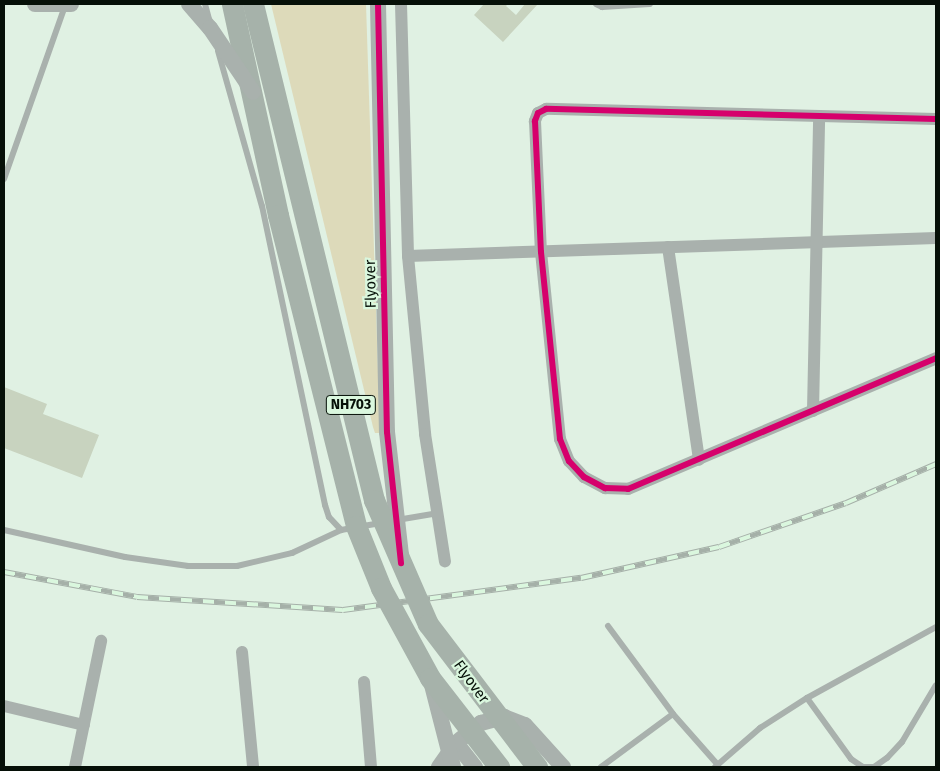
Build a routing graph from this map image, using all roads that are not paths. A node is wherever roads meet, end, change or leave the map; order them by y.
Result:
1 (34, 4) edge
2 (68, 4) edge
3 (189, 4) edge
4 (205, 4) edge
5 (232, 4) edge
6 (253, 4) edge
7 (378, 4) edge
8 (401, 4) edge
9 (596, 4) edge
10 (650, 4) edge
11 (253, 92) junction
12 (819, 116) junction
13 (936, 119) edge
14 (4, 179) edge
15 (936, 238) edge
16 (817, 242) junction
17 (668, 247) junction
18 (541, 252) junction
19 (408, 256) junction
20 (936, 358) edge
21 (813, 411) junction
22 (699, 460) junction
23 (438, 513) junction
24 (4, 530) edge
25 (341, 530) junction
26 (445, 562) dead end
27 (402, 563) junction
28 (608, 626) dead end
29 (936, 627) edge
30 (101, 640) dead end
31 (242, 652) dead end
32 (430, 678) junction
33 (364, 682) dead end
34 (936, 685) edge
35 (807, 698) junction
36 (4, 706) edge
37 (673, 714) junction
38 (84, 725) junction
39 (456, 743) junction
40 (716, 766) edge
41 (75, 767) edge
42 (253, 767) edge
43 (371, 767) edge
44 (439, 767) edge
45 (453, 767) edge
46 (462, 767) edge
47 (475, 767) edge
48 (499, 767) edge
49 (537, 767) edge
50 (563, 767) edge
51 (601, 767) edge

1 - 2 street
2 - 14 lane
3 - 11 street, Flyover, bridge
4 - 25 lane
5 - 11 highway, Flyover / NH703
6 - 27 highway, Flyover / NH703, bridge
7 - 27 street, Flyover, bridge
8 - 19 street
9 - 10 lane
11 - 32 highway, Flyover / NH703, bridge
12 - 13 street
12 - 16 street
12 - 18 street
15 - 16 street
16 - 17 street
16 - 21 street
17 - 18 street
17 - 22 street
18 - 19 street
18 - 22 street
19 - 23 street
20 - 21 street
21 - 22 street
23 - 25 lane
23 - 26 street
24 - 25 lane
27 - 49 highway, Flyover / NH703, bridge
28 - 37 lane
29 - 35 lane
30 - 38 street
31 - 42 street
32 - 45 street, Flyover, bridge
32 - 48 highway, Flyover / NH703, bridge
33 - 43 street
34 - 35 lane
35 - 40 lane
36 - 38 street
37 - 40 lane
37 - 51 lane
38 - 41 street
39 - 44 street
39 - 46 street
39 - 47 street
39 - 50 street

